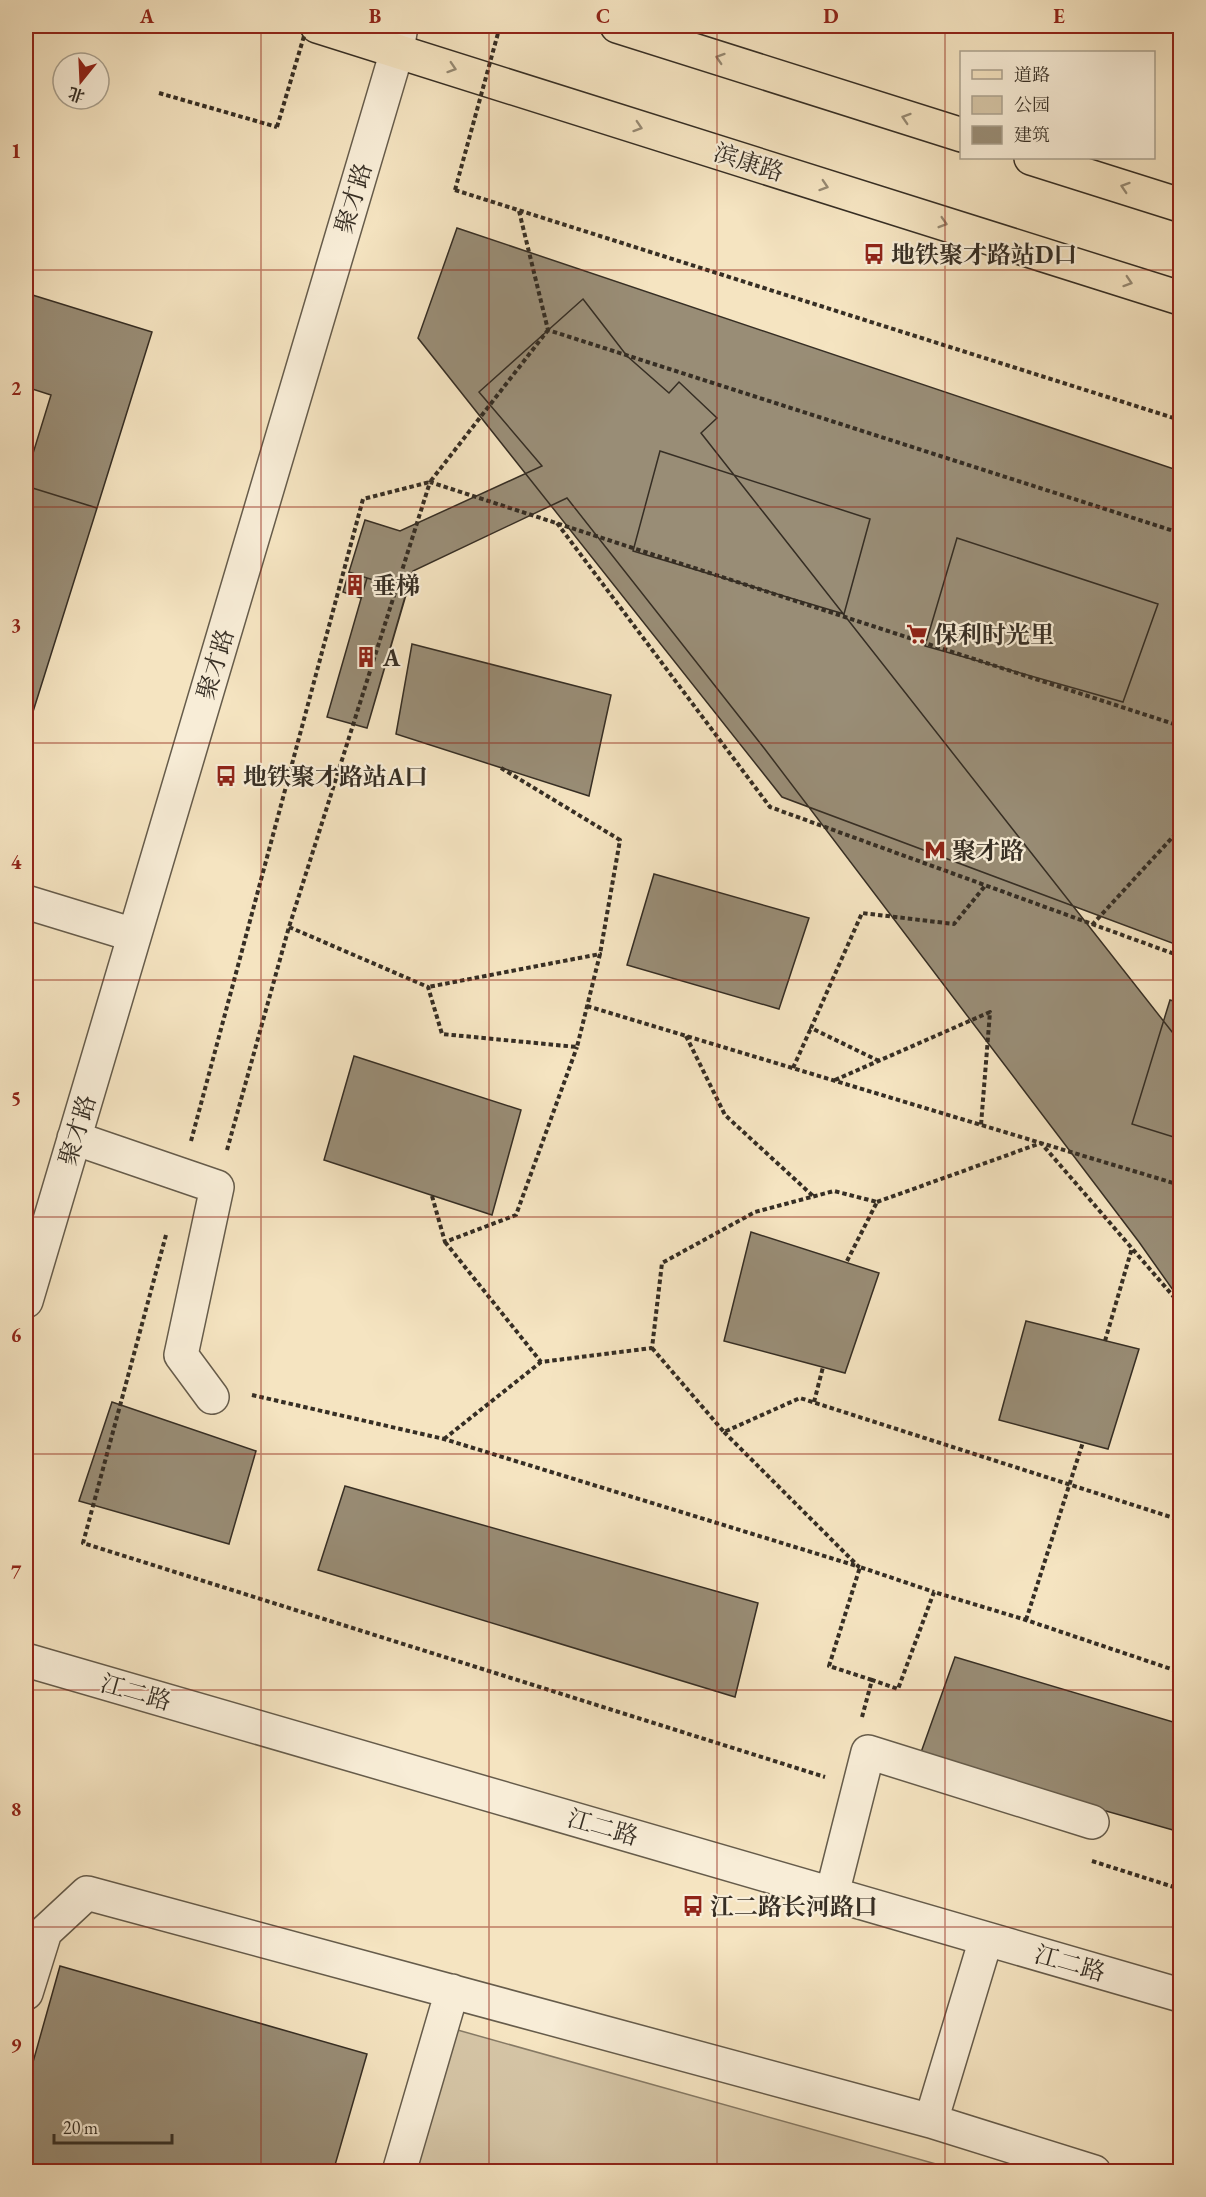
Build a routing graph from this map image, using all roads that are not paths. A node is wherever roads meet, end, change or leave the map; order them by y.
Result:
1 (317, 26) edge
2 (617, 26) edge
3 (399, 38) edge
4 (960, 134) edge
5 (1034, 159) edge
6 (1180, 205) edge
7 (1180, 298) edge
8 (26, 902) edge
9 (134, 935) junction
10 (74, 1138) junction
11 (26, 1301) edge
12 (212, 1397) dead end
13 (26, 1660) edge
14 (1092, 1822) dead end
15 (832, 1894) junction
16 (986, 1939) junction
17 (452, 1991) junction
18 (26, 1993) edge
19 (1180, 1995) edge
20 (931, 2121) junction
21 (399, 2172) edge
22 (1094, 2172) edge

1 - 3 main road, 滨康路
4 -> 2 main road
3 -> 7 main road, 滨康路
3 - 9 street, 聚才路
6 -> 5 main road
8 - 9 street
9 - 10 street, 聚才路
10 - 11 street, 聚才路
10 - 12 street
13 - 15 street, 江二路
14 - 15 street
15 - 16 street, 江二路
16 - 19 street, 江二路
16 - 20 street
17 - 18 street
17 - 20 street
17 - 21 street
20 - 22 street

